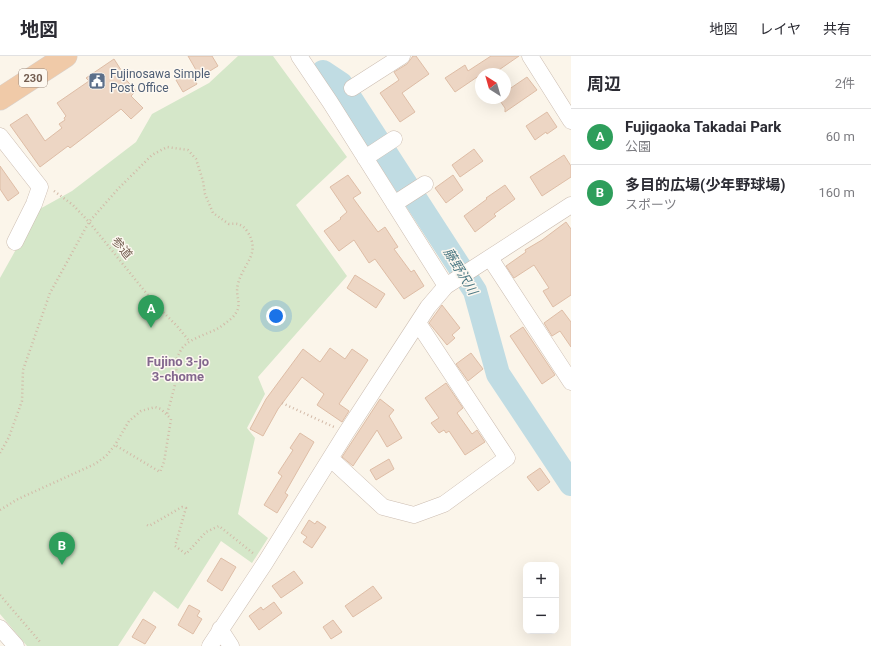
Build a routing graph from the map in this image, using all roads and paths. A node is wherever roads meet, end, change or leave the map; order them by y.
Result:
1 (66, 56) edge
2 (299, 56) edge
3 (402, 56) edge
4 (530, 56) edge
5 (0, 99) edge
6 (330, 102) junction
7 (571, 121) edge
8 (0, 136) edge
9 (394, 138) dead end
10 (365, 158) junction
11 (425, 184) dead end
12 (54, 192) dead end
13 (394, 204) junction
14 (571, 205) edge
15 (89, 222) junction
16 (14, 242) dead end
17 (486, 261) junction
18 (449, 284) junction
19 (418, 323) junction
20 (190, 342) junction
21 (571, 382) edge
22 (282, 403) dead end
23 (167, 414) junction
24 (346, 433) junction
25 (115, 445) junction
26 (0, 453) edge
27 (331, 459) junction
28 (0, 510) edge
29 (147, 525) dead end
30 (265, 563) junction
31 (0, 595) edge
32 (0, 628) edge
33 (220, 629) junction
34 (42, 643) dead end
35 (16, 646) edge
36 (210, 646) edge
37 (231, 646) edge

1 - 5 highway, 230
2 - 6 street
3 - 6 street
4 - 7 street
6 - 10 street
8 - 16 street
9 - 10 street
10 - 13 street
11 - 13 street
12 - 15 path, 参道
13 - 18 street
14 - 17 street
15 - 20 path, 参道
15 - 20 path
15 - 26 path
17 - 18 street
17 - 21 street
18 - 19 street
19 - 24 street
19 - 27 street
20 - 23 path
22 - 24 path
23 - 25 path
23 - 25 path
24 - 27 street
25 - 28 path
27 - 30 street
29 - 30 path
30 - 33 street
31 - 34 path
32 - 35 street
33 - 36 street
33 - 37 street

